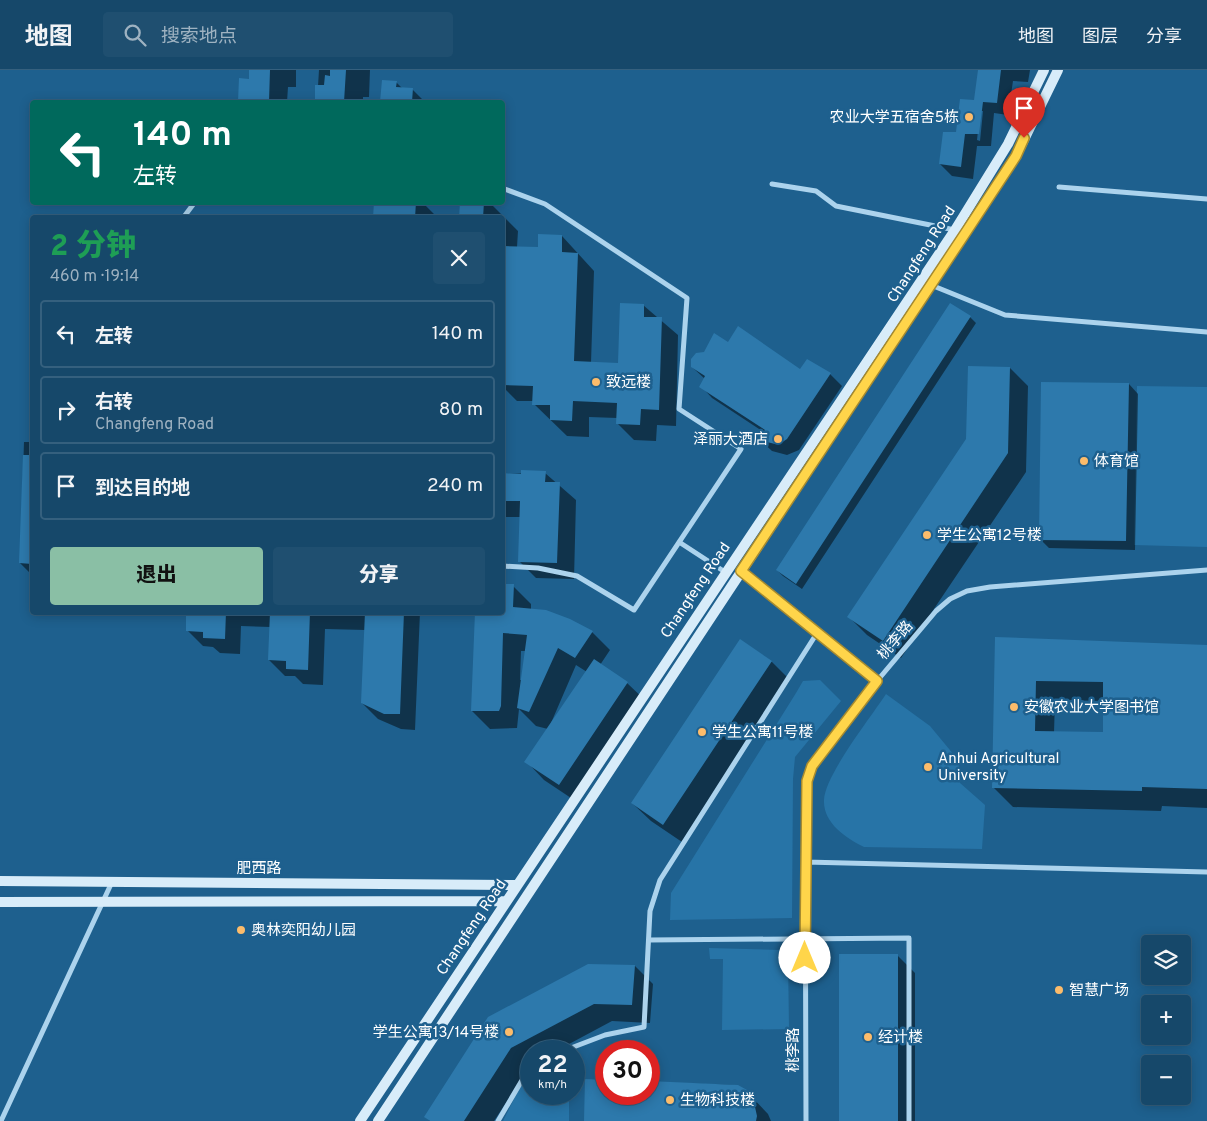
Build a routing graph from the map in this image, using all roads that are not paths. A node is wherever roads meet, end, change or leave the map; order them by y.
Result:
1 (1044, 70) edge
2 (1058, 70) edge
3 (772, 184) dead end
4 (1060, 187) dead end
5 (505, 189) edge
6 (1207, 199) edge
7 (955, 230) junction
8 (931, 285) junction
9 (1207, 332) edge
10 (679, 542) junction
11 (505, 566) edge
12 (1207, 570) edge
13 (741, 571) junction
14 (726, 572) junction
15 (817, 634) junction
16 (877, 681) junction
17 (805, 862) junction
18 (1207, 872) edge
19 (0, 881) edge
20 (112, 882) junction
21 (517, 884) junction
22 (506, 901) junction
23 (0, 902) edge
24 (103, 902) junction
25 (648, 940) junction
26 (805, 940) junction
27 (585, 1043) edge
28 (520, 1084) edge
29 (1, 1121) edge
30 (360, 1121) edge
31 (378, 1121) edge
32 (498, 1121) edge
33 (806, 1121) edge
34 (909, 1121) edge

1 - 7 main road, Changfeng Road
2 - 8 main road, Changfeng Road
3 - 7 street
4 - 6 street
5 - 10 street
7 - 14 main road, Changfeng Road
8 - 9 street
8 - 13 main road, Changfeng Road
10 - 11 street
10 - 14 street
12 - 16 street, 桃李路
13 - 15 street
13 - 31 main road, Changfeng Road
14 - 21 main road, Changfeng Road
15 - 16 street
15 - 25 street
16 - 17 street, 桃李路
17 - 18 street
17 - 26 street, 桃李路
19 - 20 main road, 肥西路
20 - 21 main road, 肥西路
20 - 24 street
21 - 22 main road, Changfeng Road
22 - 24 main road
22 - 30 main road, Changfeng Road
23 - 24 main road
24 - 29 street
25 - 26 street
25 - 27 street
26 - 33 street, 桃李路
26 - 34 street
28 - 32 street

